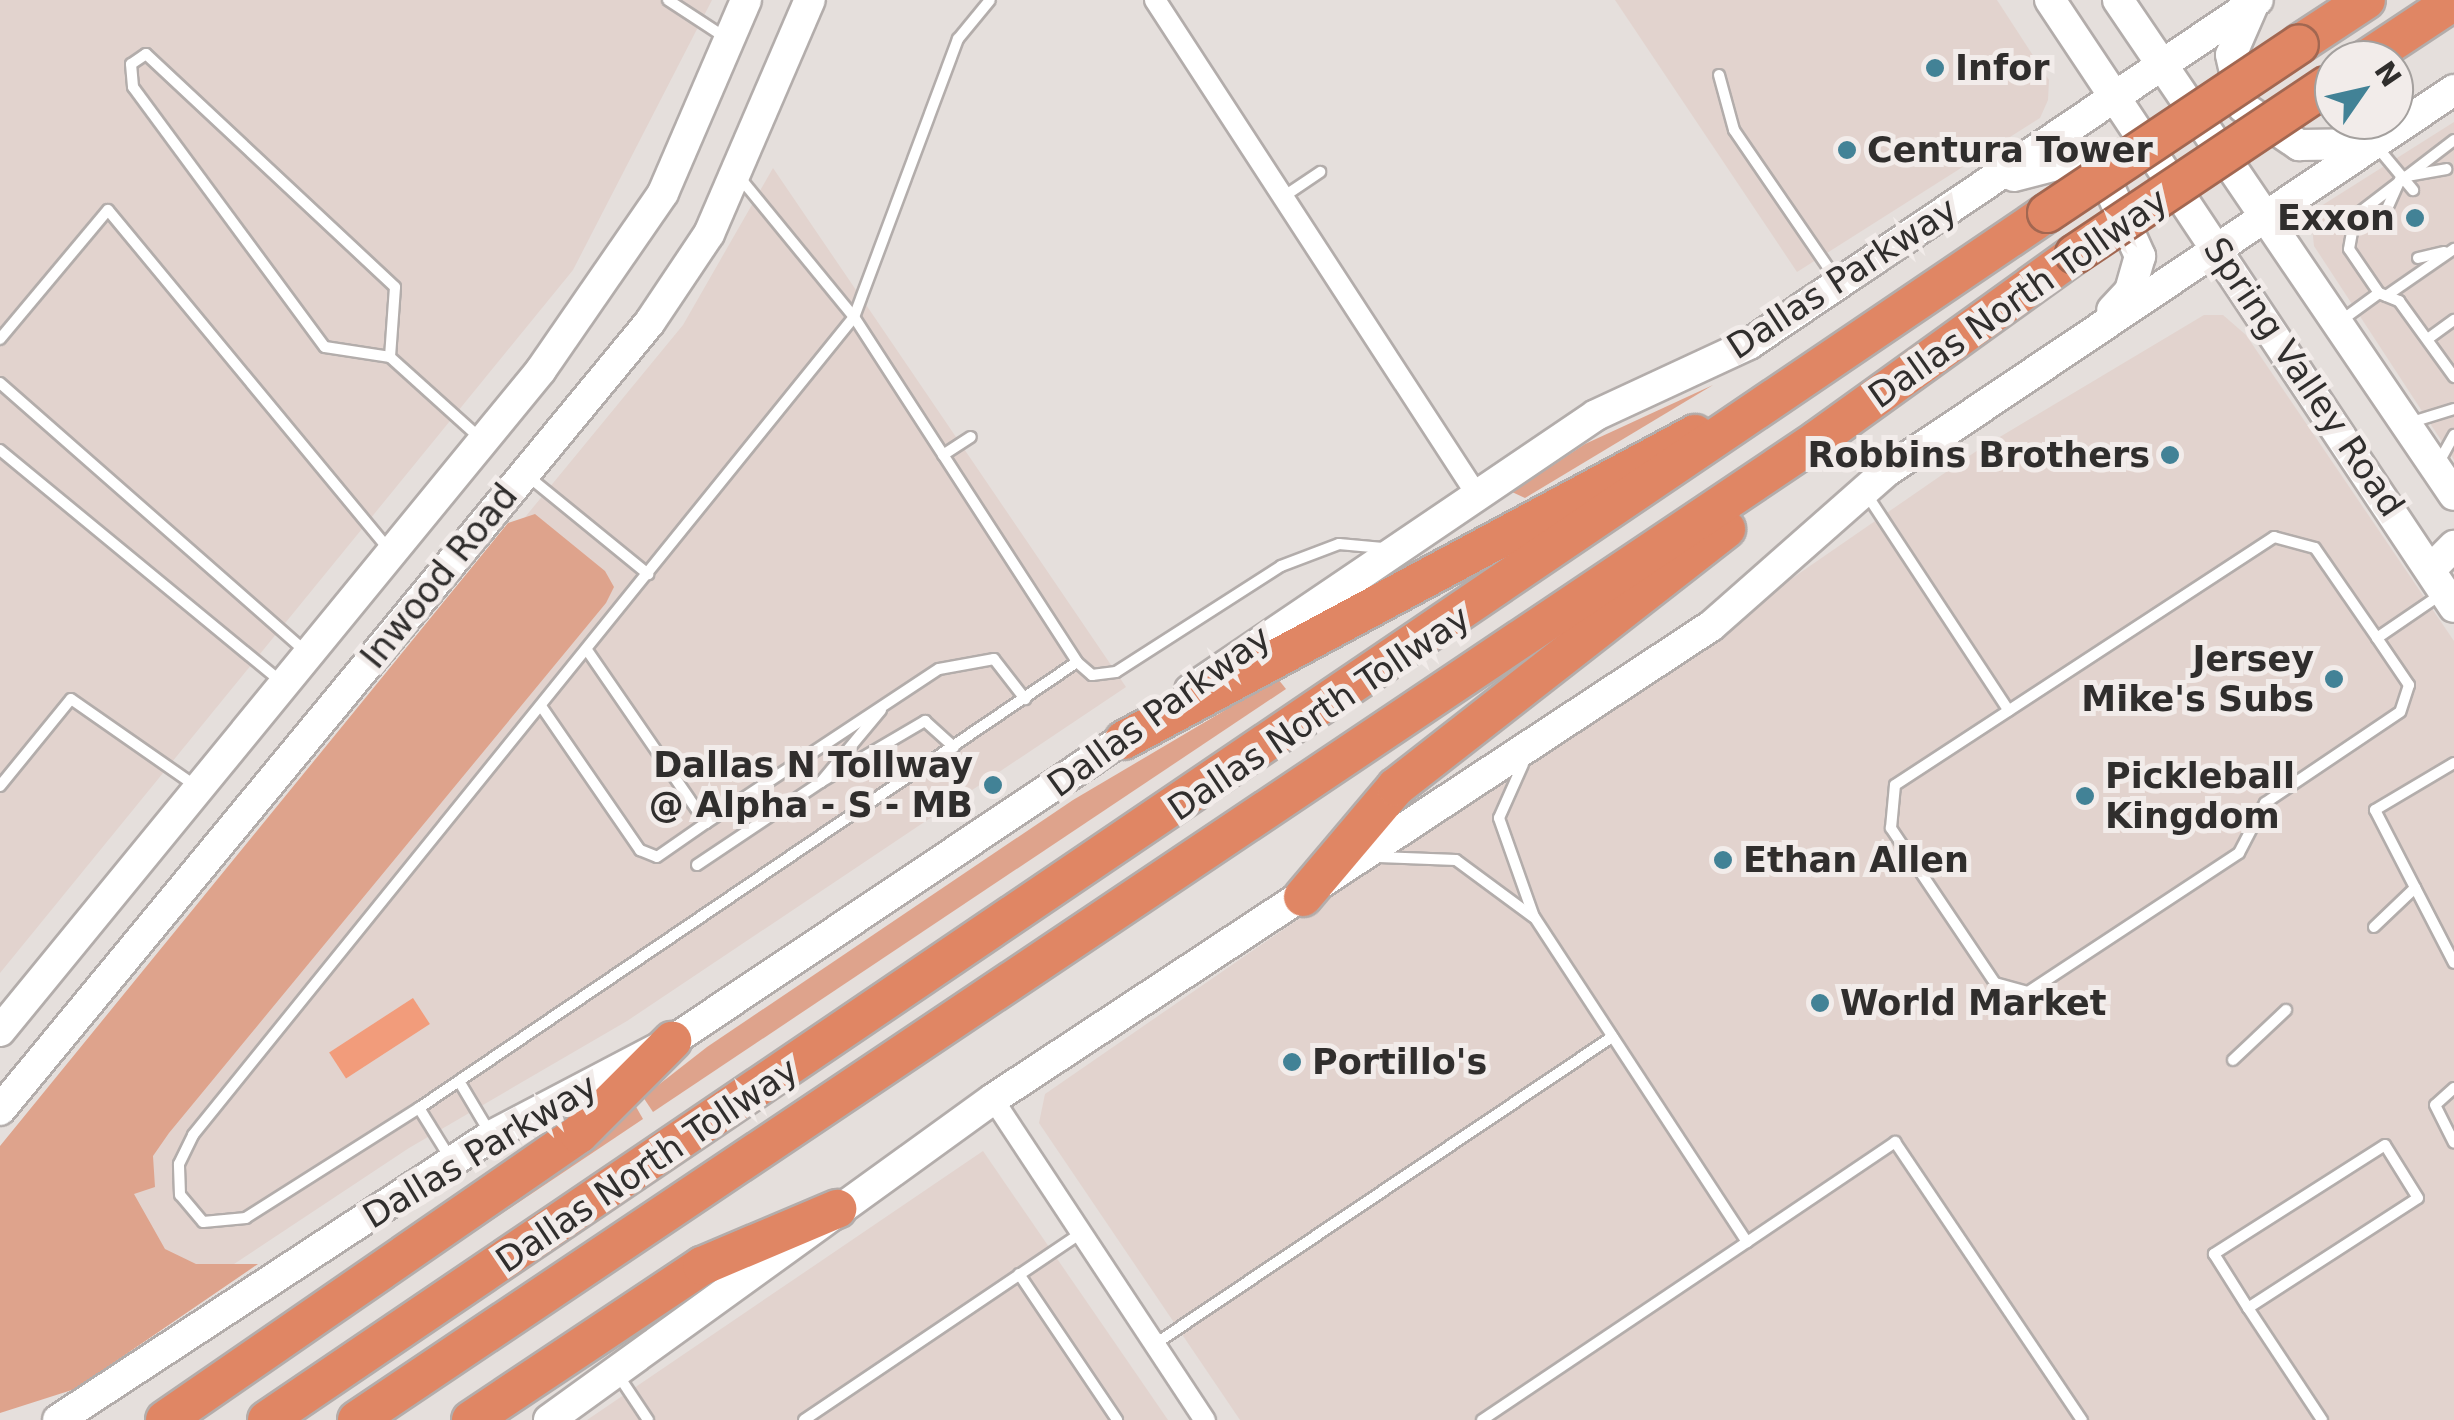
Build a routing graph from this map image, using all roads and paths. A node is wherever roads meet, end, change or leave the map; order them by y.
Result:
1 (668, 0) edge
2 (746, 0) edge
3 (810, 0) edge
4 (990, 0) edge
5 (1155, 0) edge
6 (2050, 0) edge
7 (2118, 0) edge
8 (2258, 0) edge
9 (2366, 0) edge
10 (2454, 2) edge
11 (2396, 40) edge
12 (730, 41) junction
13 (2163, 64) junction
14 (1719, 75) dead end
15 (2454, 90) edge
16 (2314, 95) edge
17 (2114, 97) junction
18 (2454, 140) edge
19 (2374, 144) junction
20 (2446, 169) dead end
21 (1320, 172) dead end
22 (738, 175) junction
23 (2402, 177) junction
24 (1978, 189) junction
25 (2413, 190) dead end
26 (1282, 198) junction
27 (2386, 211) dead end
28 (2269, 214) junction
29 (2452, 247) edge
30 (2219, 248) junction
31 (2418, 258) dead end
32 (1839, 283) junction
33 (2382, 295) junction
34 (854, 317) junction
35 (2454, 320) edge
36 (2340, 322) junction
37 (0, 338) edge
38 (2429, 338) junction
39 (2080, 339) junction
40 (390, 357) junction
41 (2454, 377) edge
42 (0, 384) edge
43 (1782, 391) junction
44 (2454, 409) edge
45 (2407, 423) junction
46 (2454, 435) edge
47 (971, 437) dead end
48 (482, 439) junction
49 (1817, 440) junction
50 (0, 450) edge
51 (943, 455) junction
52 (2436, 467) junction
53 (523, 473) junction
54 (1864, 490) junction
55 (1476, 492) junction
56 (2454, 494) edge
57 (2454, 546) edge
58 (1389, 549) junction
59 (390, 552) junction
60 (648, 574) junction
61 (2443, 589) edge
62 (2377, 638) junction
63 (587, 650) junction
64 (308, 654) junction
65 (1077, 662) junction
66 (283, 683) junction
67 (1025, 699) junction
68 (884, 704) junction
69 (541, 706) junction
70 (2009, 711) junction
71 (1547, 735) junction
72 (1124, 740) junction
73 (954, 747) junction
74 (2454, 763) edge
75 (820, 782) junction
76 (0, 786) edge
77 (198, 788) junction
78 (706, 823) junction
79 (1359, 860) junction
80 (697, 866) dead end
81 (2415, 888) junction
82 (1303, 897) junction
83 (1534, 917) junction
84 (2374, 927) dead end
85 (2454, 963) edge
86 (2286, 1010) dead end
87 (3, 1022) edge
88 (1612, 1037) junction
89 (672, 1041) junction
90 (50, 1056) junction
91 (2233, 1060) dead end
92 (459, 1080) junction
93 (2454, 1088) edge
94 (993, 1100) junction
95 (419, 1108) junction
96 (0, 1110) edge
97 (491, 1136) junction
98 (2454, 1143) edge
99 (452, 1162) junction
100 (837, 1209) junction
101 (1081, 1233) junction
102 (1747, 1242) junction
103 (1019, 1274) junction
104 (2248, 1308) junction
105 (1155, 1344) junction
106 (155, 1358) junction
107 (616, 1372) junction
108 (58, 1420) edge
109 (96, 1420) edge
110 (166, 1420) edge
111 (267, 1420) edge
112 (358, 1420) edge
113 (471, 1420) edge
114 (549, 1420) edge
115 (648, 1420) edge
116 (804, 1420) edge
117 (1117, 1420) edge
118 (1205, 1420) edge
119 (1482, 1420) edge
120 (2082, 1420) edge
121 (2322, 1420) edge

1 - 12 lane
2 - 12 main road, Inwood Road
3 - 22 main road, Inwood Road
4 - 34 lane
5 - 26 street
6 - 17 main road, Spring Valley Road
7 - 13 main road, Spring Valley Road
8 - 13 main road, Dallas Parkway
8 - 19 main road
9 - 43 highway, Dallas North Tollway, bridge
10 - 11 highway
12 - 48 main road, Inwood Road
13 - 17 main road, Dallas Parkway
13 - 28 main road, Spring Valley Road
14 - 32 lane
15 - 19 main road
16 - 49 highway, Dallas North Tollway, bridge
17 - 24 main road, Dallas Parkway
17 - 30 main road, Spring Valley Road
18 - 23 lane
19 - 23 lane
19 - 28 main road
20 - 23 lane
21 - 26 lane
22 - 34 lane
22 - 53 main road, Inwood Road
23 - 25 lane
23 - 27 lane
23 - 33 lane
24 - 32 main road, Dallas Parkway
24 - 39 main road
26 - 55 street
28 - 30 main road
28 - 36 main road, Spring Valley Road
29 - 31 lane
29 - 33 lane
30 - 39 main road
30 - 61 main road, Spring Valley Road
32 - 55 main road, Dallas Parkway
33 - 36 lane
33 - 38 lane
34 - 51 lane
34 - 60 lane
35 - 38 lane
36 - 45 main road, Spring Valley Road
37 - 59 lane
38 - 41 lane
39 - 54 main road
40 - 40 lane
40 - 48 lane
42 - 64 lane
43 - 72 highway
43 - 111 highway, Dallas North Tollway
44 - 45 lane
45 - 52 main road, Spring Valley Road
46 - 52 lane
47 - 51 lane
48 - 53 main road
48 - 59 main road, Inwood Road
49 - 82 highway
49 - 112 highway, Dallas North Tollway
50 - 66 lane
51 - 65 lane
52 - 56 main road, Spring Valley Road
53 - 60 lane
53 - 90 main road, Inwood Road
54 - 70 lane
54 - 71 main road
55 - 58 main road, Dallas Parkway
57 - 61 main road
58 - 65 lane
58 - 72 main road, Dallas Parkway
59 - 64 main road, Inwood Road
60 - 63 lane
61 - 62 lane
62 - 70 lane
62 - 70 lane
63 - 69 lane
63 - 78 lane
64 - 66 main road, Inwood Road
65 - 67 lane
66 - 77 main road, Inwood Road
67 - 68 lane
67 - 73 lane
68 - 75 lane
68 - 78 lane
69 - 78 lane
69 - 95 lane
71 - 79 main road
71 - 83 lane
72 - 89 main road, Dallas Parkway
73 - 75 lane
73 - 92 lane
74 - 81 lane
75 - 80 lane
76 - 77 lane
77 - 87 main road, Inwood Road
79 - 82 main road
79 - 83 lane
81 - 84 lane
81 - 85 lane
82 - 94 main road
83 - 88 lane
86 - 91 lane
87 - 90 main road
88 - 102 lane
88 - 105 lane
89 - 97 main road, Dallas Parkway
89 - 110 highway
90 - 96 main road, Inwood Road
92 - 95 lane
92 - 97 lane
93 - 98 lane
94 - 100 main road
94 - 101 street
95 - 99 lane
97 - 99 main road, Dallas Parkway
99 - 106 main road, Dallas Parkway
100 - 107 main road
100 - 113 highway
101 - 103 lane
101 - 105 street
102 - 119 lane
102 - 120 lane
103 - 116 lane
103 - 117 lane
104 - 104 lane
104 - 121 lane
105 - 118 street
106 - 108 main road, Dallas Parkway
106 - 109 main road
107 - 114 main road
107 - 115 lane

